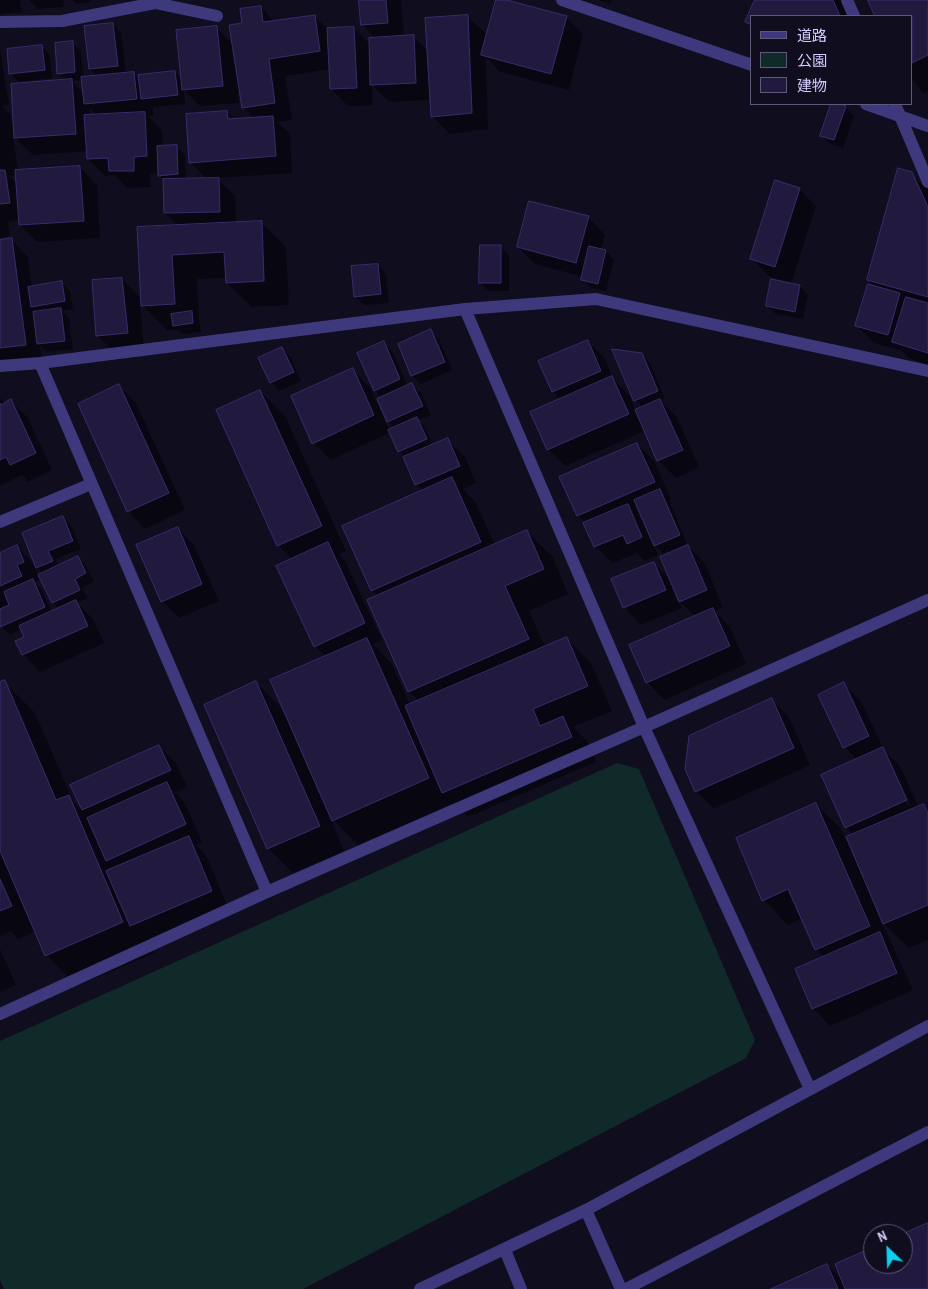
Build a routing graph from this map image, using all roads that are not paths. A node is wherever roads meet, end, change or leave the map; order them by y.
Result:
1 (562, 0) edge
2 (847, 0) edge
3 (854, 15) edge
4 (217, 16) dead end
5 (0, 22) edge
6 (750, 64) edge
7 (871, 105) edge
8 (897, 110) edge
9 (928, 126) edge
10 (928, 182) edge
11 (465, 309) junction
12 (40, 363) junction
13 (0, 366) edge
14 (928, 371) edge
15 (91, 484) junction
16 (0, 522) edge
17 (928, 600) edge
18 (644, 727) junction
19 (266, 892) junction
20 (0, 1014) edge
21 (928, 1026) edge
22 (810, 1089) junction
23 (928, 1132) edge
24 (586, 1210) junction
25 (505, 1250) junction
26 (420, 1289) edge
27 (521, 1289) edge
28 (621, 1289) edge
29 (626, 1289) edge

1 - 6 street
2 - 3 street
4 - 5 street
7 - 8 street
8 - 9 street
8 - 10 street
11 - 12 street
11 - 14 street
11 - 18 street
12 - 13 street
12 - 15 street
15 - 16 street
15 - 19 street
17 - 18 street
18 - 19 street
18 - 22 street
19 - 20 street
21 - 22 street
22 - 24 street
23 - 29 street
24 - 25 street
24 - 28 street
25 - 26 street
25 - 27 street

